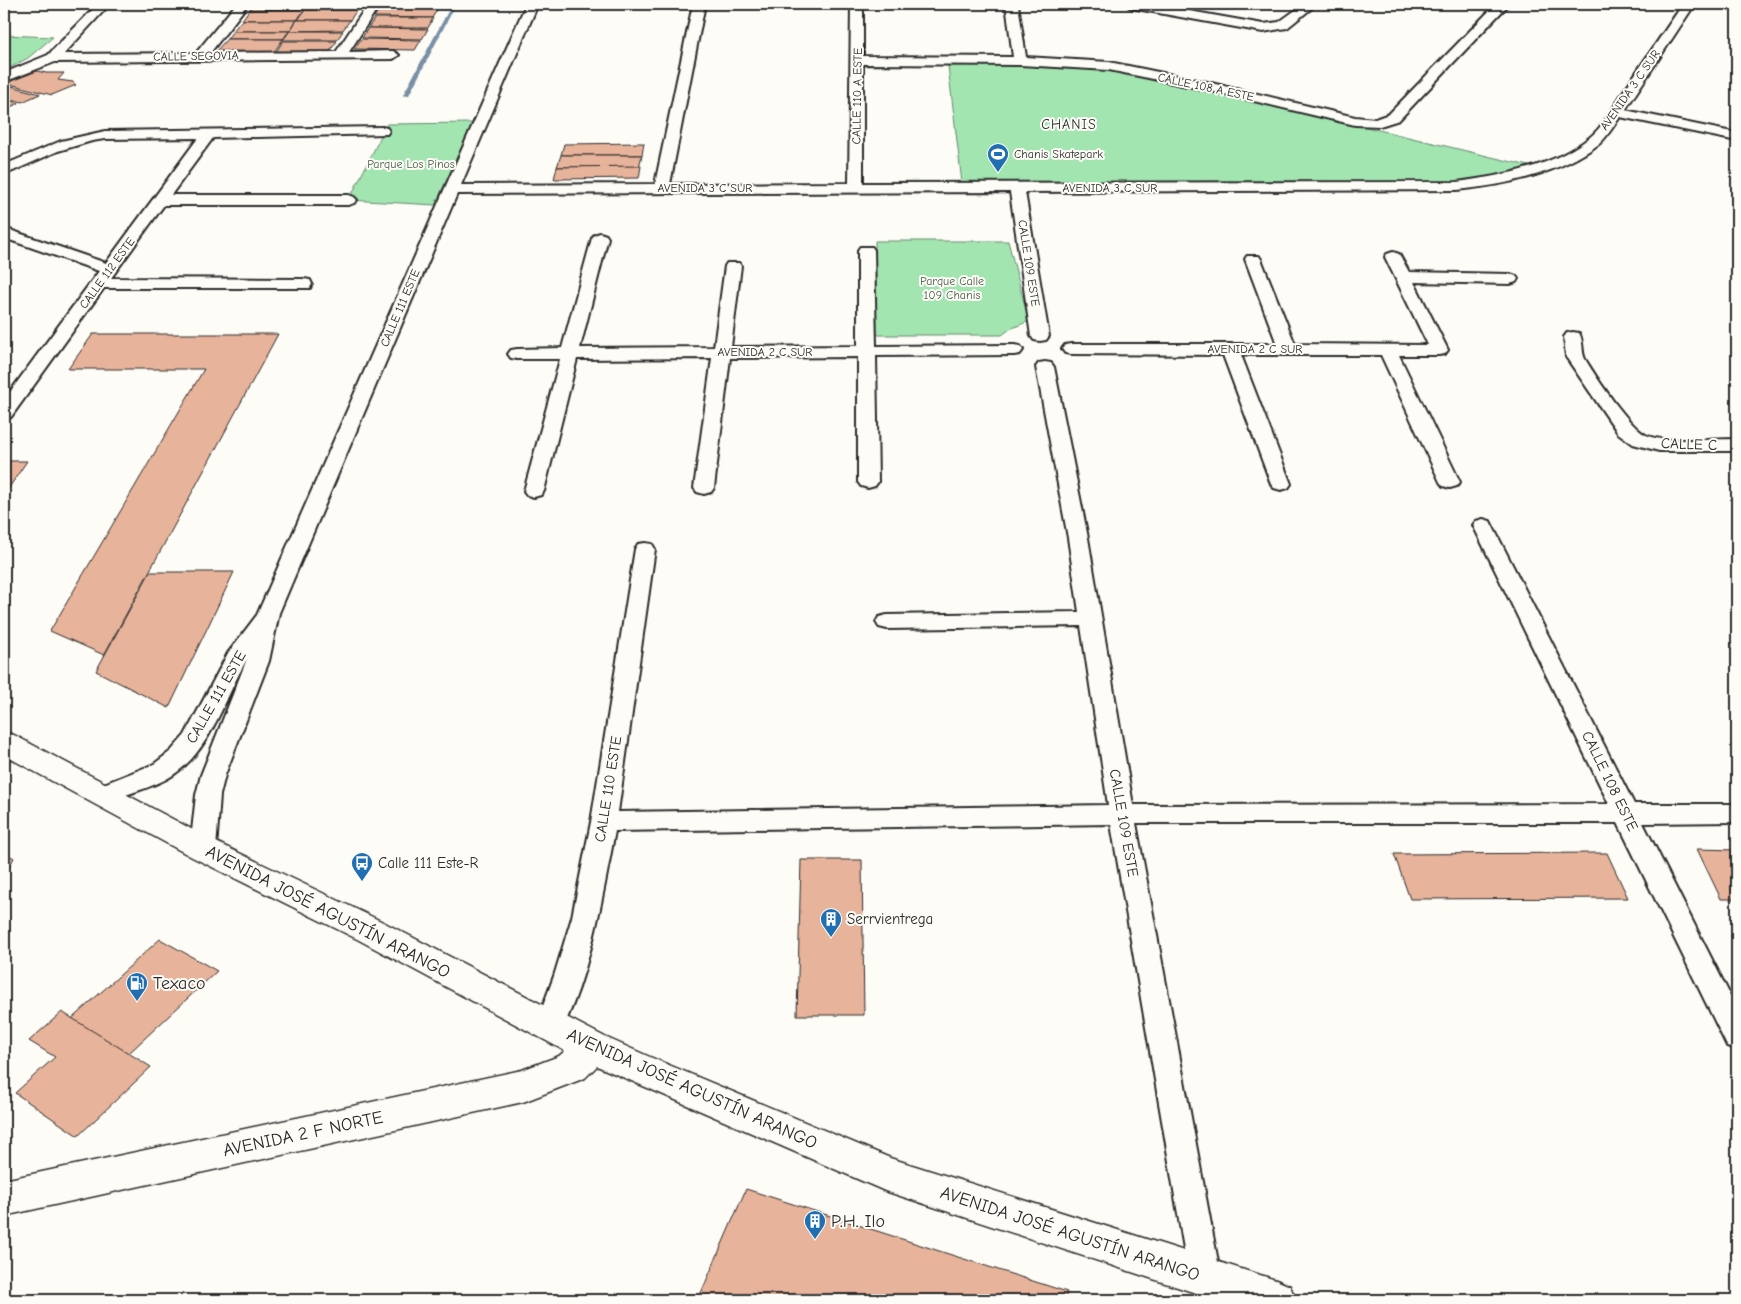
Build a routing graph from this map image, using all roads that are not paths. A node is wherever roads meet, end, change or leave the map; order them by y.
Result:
1 (104, 4) edge
2 (242, 4) edge
3 (374, 4) edge
4 (532, 4) edge
5 (699, 4) edge
6 (857, 4) edge
7 (1012, 4) edge
8 (1131, 4) edge
9 (1311, 4) edge
10 (1503, 4) edge
11 (1689, 4) edge
12 (202, 55) junction
13 (340, 55) junction
14 (393, 55) dead end
15 (54, 58) junction
16 (858, 60) junction
17 (1020, 61) junction
18 (4, 78) edge
19 (1617, 112) junction
20 (382, 130) dead end
21 (209, 133) junction
22 (1737, 137) edge
23 (4, 171) edge
24 (662, 188) junction
25 (856, 188) junction
26 (1018, 189) junction
27 (451, 190) junction
28 (160, 200) junction
29 (349, 200) dead end
30 (4, 233) edge
31 (600, 238) dead end
32 (866, 250) dead end
33 (1394, 257) dead end
34 (1253, 259) dead end
35 (734, 266) dead end
36 (104, 276) junction
37 (1402, 277) junction
38 (1510, 279) dead end
39 (304, 284) dead end
40 (1040, 336) junction
41 (1573, 337) dead end
42 (1230, 349) junction
43 (1288, 349) junction
44 (1387, 349) junction
45 (1014, 350) junction
46 (1071, 350) junction
47 (867, 351) junction
48 (722, 352) junction
49 (570, 353) junction
50 (517, 354) dead end
51 (1046, 367) junction
52 (4, 413) edge
53 (1737, 445) edge
54 (868, 482) dead end
55 (1450, 482) dead end
56 (1281, 484) dead end
57 (704, 488) dead end
58 (534, 491) dead end
59 (1483, 525) dead end
60 (645, 549) dead end
61 (268, 613) junction
62 (1090, 619) junction
63 (887, 622) dead end
64 (4, 742) edge
65 (100, 795) junction
66 (1737, 813) edge
67 (1122, 814) junction
68 (1627, 814) junction
69 (604, 822) junction
70 (203, 849) junction
71 (550, 1024) junction
72 (1737, 1037) edge
73 (593, 1048) junction
74 (4, 1198) edge
75 (1205, 1278) junction
76 (1276, 1300) edge

1 - 15 street
2 - 12 street
3 - 13 street
4 - 27 street, CALLE 111 ESTE
5 - 24 street
6 - 16 street, CALLE 110 A ESTE
7 - 17 street
8 - 9 street
10 - 17 street, CALLE 108 A ESTE
11 - 19 street, AVENIDA 3 C SUR
12 - 13 street, CALLE SEGOVIA
12 - 15 street, CALLE SEGOVIA
13 - 14 street, CALLE SEGOVIA
15 - 18 street, CALLE SEGOVIA
16 - 17 street, CALLE 108 A ESTE
16 - 25 street, CALLE 110 A ESTE
19 - 22 street
19 - 26 street, AVENIDA 3 C SUR
20 - 21 street
21 - 23 street
21 - 28 street, CALLE 112 ESTE
24 - 25 street, AVENIDA 3 C SUR
24 - 27 street, AVENIDA 3 C SUR
25 - 26 street, AVENIDA 3 C SUR
26 - 40 street, CALLE 109 ESTE
27 - 61 street, CALLE 111 ESTE
28 - 29 street
28 - 36 street, CALLE 112 ESTE
30 - 36 street
31 - 49 street
32 - 47 street
33 - 37 street
34 - 43 street
35 - 48 street
36 - 39 street
36 - 52 street, CALLE 112 ESTE
37 - 38 street
37 - 44 street, AVENIDA 2 C SUR
40 - 45 street
40 - 46 street
41 - 53 street, CALLE C
42 - 43 street, AVENIDA 2 C SUR
42 - 46 street, AVENIDA 2 C SUR
42 - 56 street
43 - 44 street, AVENIDA 2 C SUR
44 - 55 street
45 - 47 street, AVENIDA 2 C SUR
45 - 51 street
46 - 51 street
47 - 48 street, AVENIDA 2 C SUR
47 - 54 street
48 - 49 street, AVENIDA 2 C SUR
48 - 57 street
49 - 50 street, AVENIDA 2 C SUR
49 - 58 street
51 - 62 street, CALLE 109 ESTE
59 - 68 street, CALLE 108 ESTE
60 - 69 street, CALLE 110 ESTE
61 - 65 street, CALLE 111 ESTE
61 - 70 street, CALLE 111 ESTE
62 - 63 street
62 - 67 street, CALLE 109 ESTE
64 - 65 main road, AVENIDA JOSÉ AGUSTÍN ARANGO
65 - 70 main road, AVENIDA JOSÉ AGUSTÍN ARANGO
66 - 68 street
67 - 68 street
67 - 69 street
67 - 75 street, CALLE 109 ESTE
68 - 72 street, CALLE 108 ESTE
69 - 71 street, CALLE 110 ESTE
70 - 71 main road, AVENIDA JOSÉ AGUSTÍN ARANGO
71 - 73 main road, AVENIDA JOSÉ AGUSTÍN ARANGO
73 - 74 main road, AVENIDA 2 F NORTE
73 - 75 main road, AVENIDA JOSÉ AGUSTÍN ARANGO
75 - 76 main road, AVENIDA JOSÉ AGUSTÍN ARANGO

